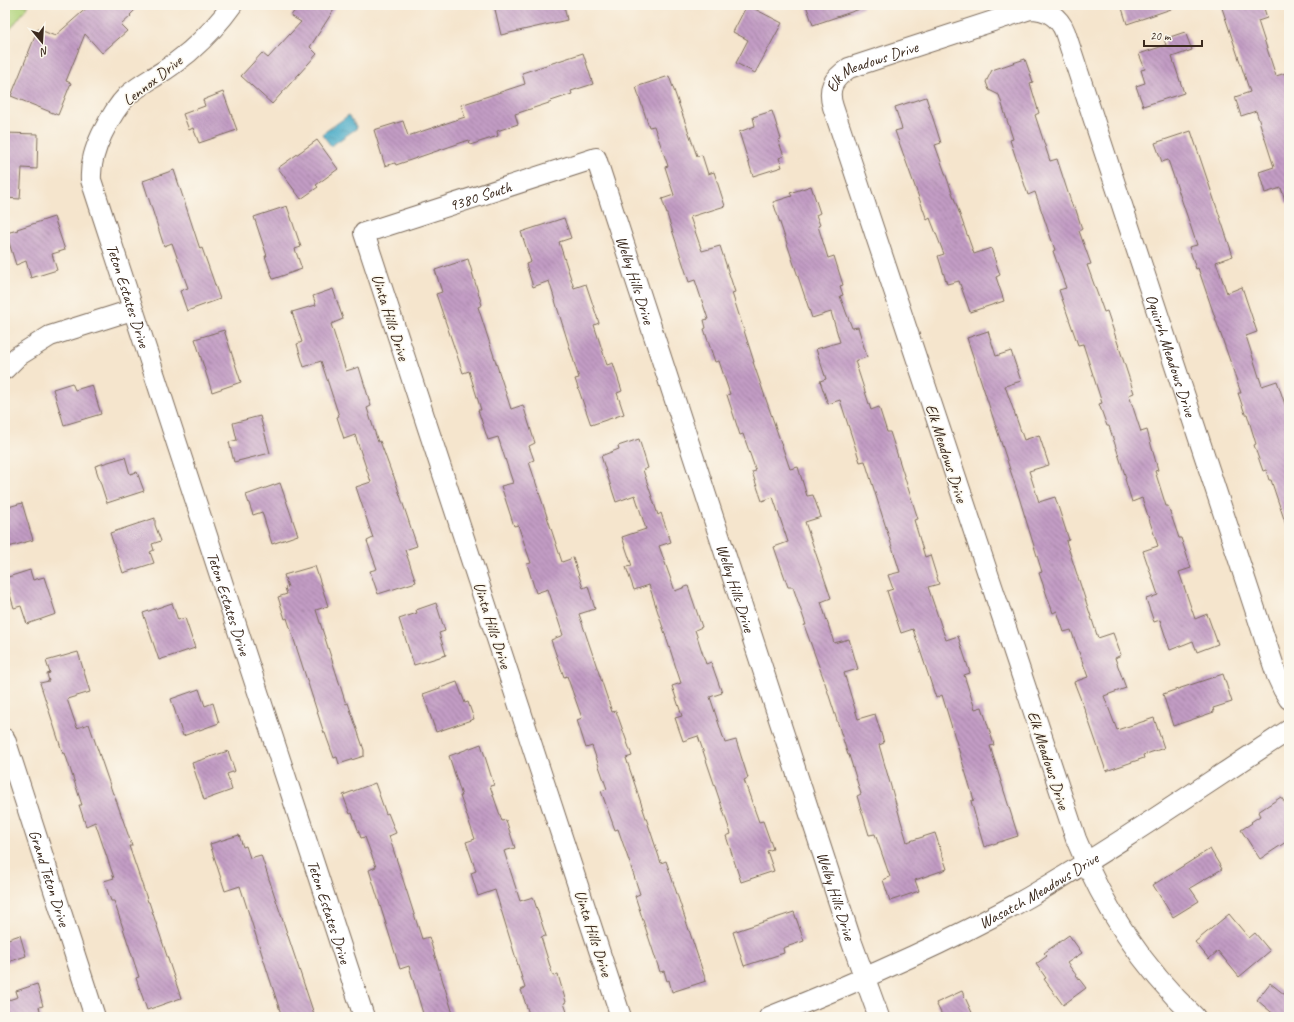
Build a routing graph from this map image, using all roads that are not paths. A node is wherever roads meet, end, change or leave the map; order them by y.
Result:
1 (232, 5) edge
2 (1051, 14) joint
3 (596, 158) joint
4 (94, 191) joint
5 (364, 234) joint
6 (132, 310) junction
7 (5, 369) edge
8 (1289, 699) edge
9 (1289, 730) edge
10 (5, 739) edge
11 (1086, 863) junction
12 (864, 979) junction
13 (95, 1017) edge
14 (364, 1017) edge
15 (621, 1017) edge
16 (769, 1017) edge
17 (879, 1017) edge
18 (1195, 1017) edge

1 - 4 street, Lennox Drive
2 - 8 street, Oquirrh Meadows Drive
2 - 11 street, Elk Meadows Drive
3 - 5 street, 9380 South
3 - 12 street, Welby Hills Drive
4 - 6 street, Teton Estates Drive
5 - 15 street, Uinta Hills Drive
6 - 7 street
6 - 14 street, Teton Estates Drive
9 - 11 street, Wasatch Meadows Drive
10 - 13 street, Grand Teton Drive
11 - 12 street, Wasatch Meadows Drive
11 - 18 street, Elk Meadows Drive
12 - 16 street, Wasatch Meadows Drive
12 - 17 street, Welby Hills Drive

